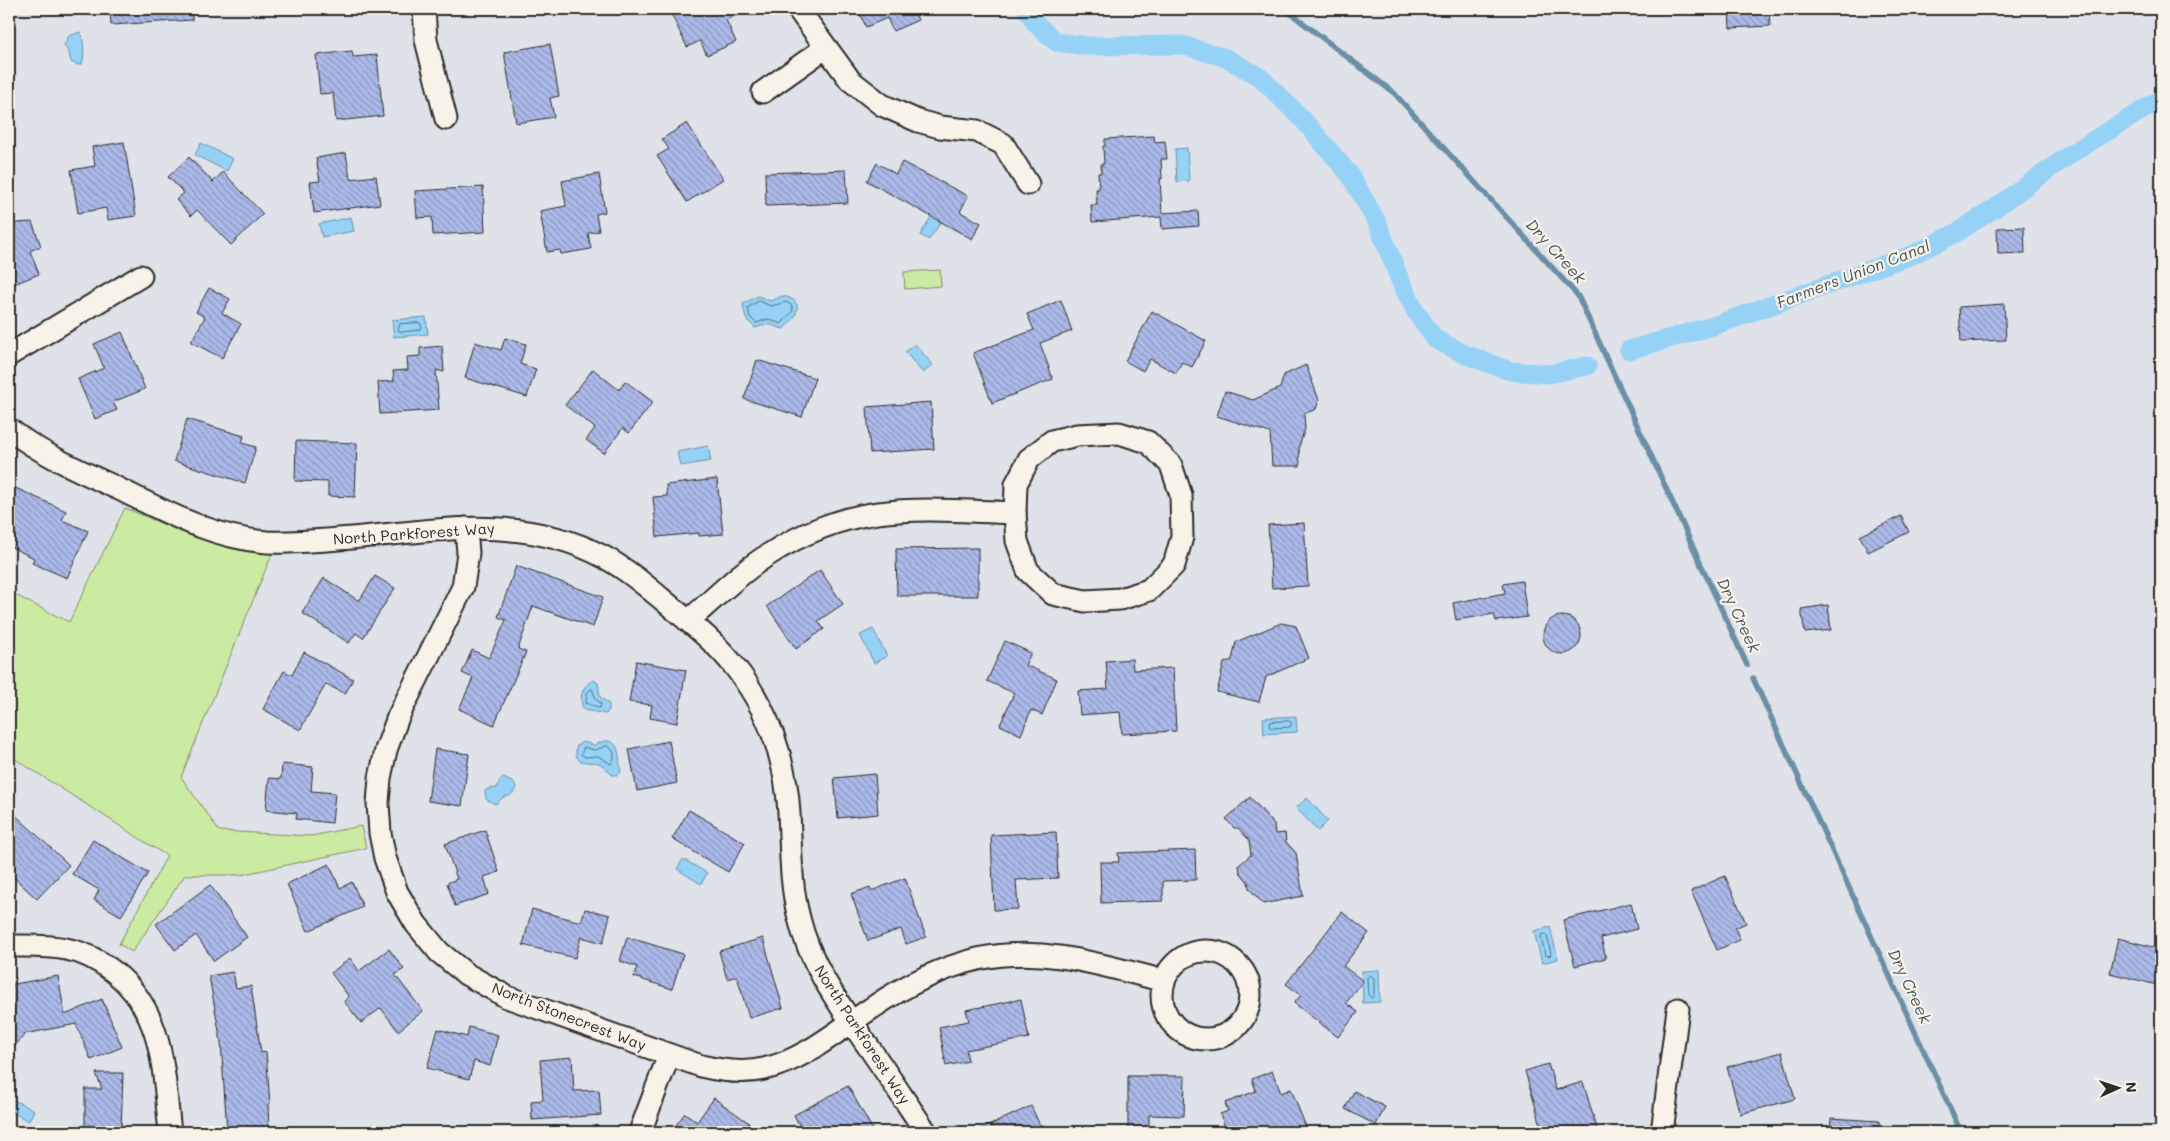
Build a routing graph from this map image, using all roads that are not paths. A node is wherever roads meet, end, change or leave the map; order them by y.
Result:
1 (424, 9) edge
2 (798, 9) edge
3 (825, 48) junction
4 (763, 92) dead end
5 (446, 119) dead end
6 (1028, 184) dead end
7 (140, 276) dead end
8 (9, 355) edge
9 (9, 429) edge
10 (1015, 513) junction
11 (466, 528) junction
12 (688, 621) junction
13 (9, 946) edge
14 (1164, 981) junction
15 (1678, 1009) dead end
16 (851, 1022) junction
17 (669, 1054) junction
18 (170, 1132) edge
19 (640, 1132) edge
20 (926, 1132) edge
21 (1662, 1132) edge

1 - 5 street
2 - 3 street
3 - 4 street
3 - 6 street
7 - 8 street
9 - 11 street, North Parkforest Way
10 - 10 street
10 - 12 street
11 - 12 street, North Parkforest Way
11 - 17 street, North Stonecrest Way
12 - 16 street, North Parkforest Way
13 - 18 street
14 - 14 street
14 - 16 street, North Stonecrest Way
15 - 21 street
16 - 17 street, North Stonecrest Way
16 - 20 street, North Parkforest Way
17 - 19 street

